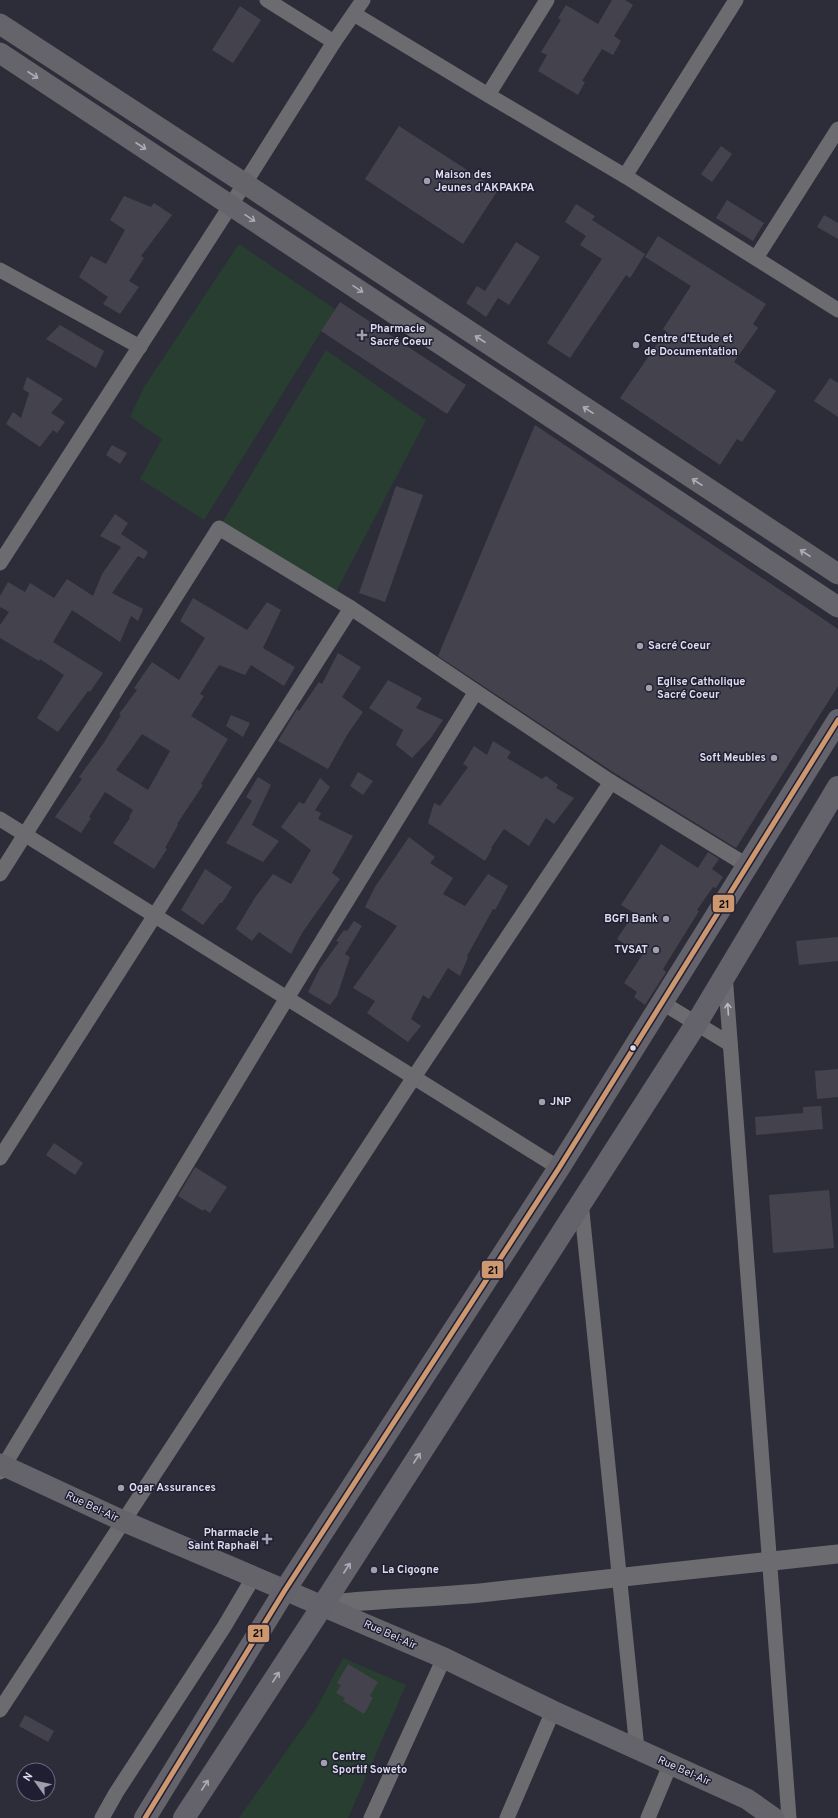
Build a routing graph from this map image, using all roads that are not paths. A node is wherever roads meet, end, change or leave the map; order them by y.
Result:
1 (267, 0) edge
2 (363, 0) edge
3 (547, 0) edge
4 (736, 0) edge
5 (354, 14) junction
6 (0, 24) edge
7 (334, 42) junction
8 (0, 53) edge
9 (488, 95) junction
10 (838, 129) edge
11 (625, 176) junction
12 (244, 182) junction
13 (231, 205) junction
14 (756, 258) junction
15 (0, 270) edge
16 (838, 310) edge
17 (140, 347) junction
18 (0, 563) edge
19 (838, 574) edge
20 (838, 607) edge
21 (351, 608) junction
22 (475, 693) junction
23 (838, 720) edge
24 (611, 782) junction
25 (838, 786) edge
26 (0, 820) edge
27 (25, 835) junction
28 (748, 866) junction
29 (0, 874) edge
30 (154, 916) junction
31 (725, 974) junction
32 (287, 998) junction
33 (661, 1002) junction
34 (696, 1024) junction
35 (730, 1044) junction
36 (414, 1077) junction
37 (0, 1158) edge
38 (559, 1168) junction
39 (581, 1202) junction
40 (1, 1467) edge
41 (123, 1521) junction
42 (838, 1554) edge
43 (771, 1561) junction
44 (619, 1576) junction
45 (253, 1578) junction
46 (285, 1590) junction
47 (323, 1605) junction
48 (444, 1658) junction
49 (0, 1710) edge
50 (553, 1711) junction
51 (637, 1749) junction
52 (670, 1765) junction
53 (102, 1818) edge
54 (145, 1818) edge
55 (184, 1818) edge
56 (371, 1818) edge
57 (507, 1818) edge
58 (648, 1818) edge
59 (774, 1818) edge
60 (789, 1818) edge

1 - 7 street
2 - 5 street
3 - 9 street
4 - 11 street
5 - 7 street
5 - 9 street
6 - 12 main road
7 - 12 street
8 -> 13 main road
9 - 11 street
10 - 14 street
11 - 14 street
12 - 13 street
19 -> 12 main road
13 - 17 street
13 -> 20 main road
14 - 16 street
15 - 17 street
17 - 18 street
21 - 22 street
21 - 27 street
21 - 30 street
22 - 24 street
22 - 32 street
23 - 28 main road
24 - 28 street
24 - 36 street
25 - 31 main road
26 - 27 street
27 - 29 street
27 - 30 street
28 - 33 main road
30 - 32 street
30 - 37 street
31 - 34 main road
35 -> 31 street
32 - 36 street
32 - 40 street
33 - 34 street
33 - 38 main road
34 - 35 street
34 - 39 main road
35 - 43 street
36 - 38 street
36 - 41 street
38 - 46 main road
39 - 44 street
47 -> 39 main road
40 - 41 main road, Rue Bel-Air
41 - 45 main road, Rue Bel-Air
41 - 49 street
42 - 43 street
43 - 44 street
43 - 60 street
44 - 47 street
44 - 51 street
45 - 46 main road, Rue Bel-Air
45 - 53 street
46 - 47 main road, Rue Bel-Air
46 - 54 main road
47 - 48 main road, Rue Bel-Air
55 -> 47 main road
48 - 50 main road, Rue Bel-Air
48 - 56 street
50 - 51 main road, Rue Bel-Air
50 - 57 street
51 - 52 main road, Rue Bel-Air
52 - 58 street
52 - 59 main road, Rue Bel-Air

